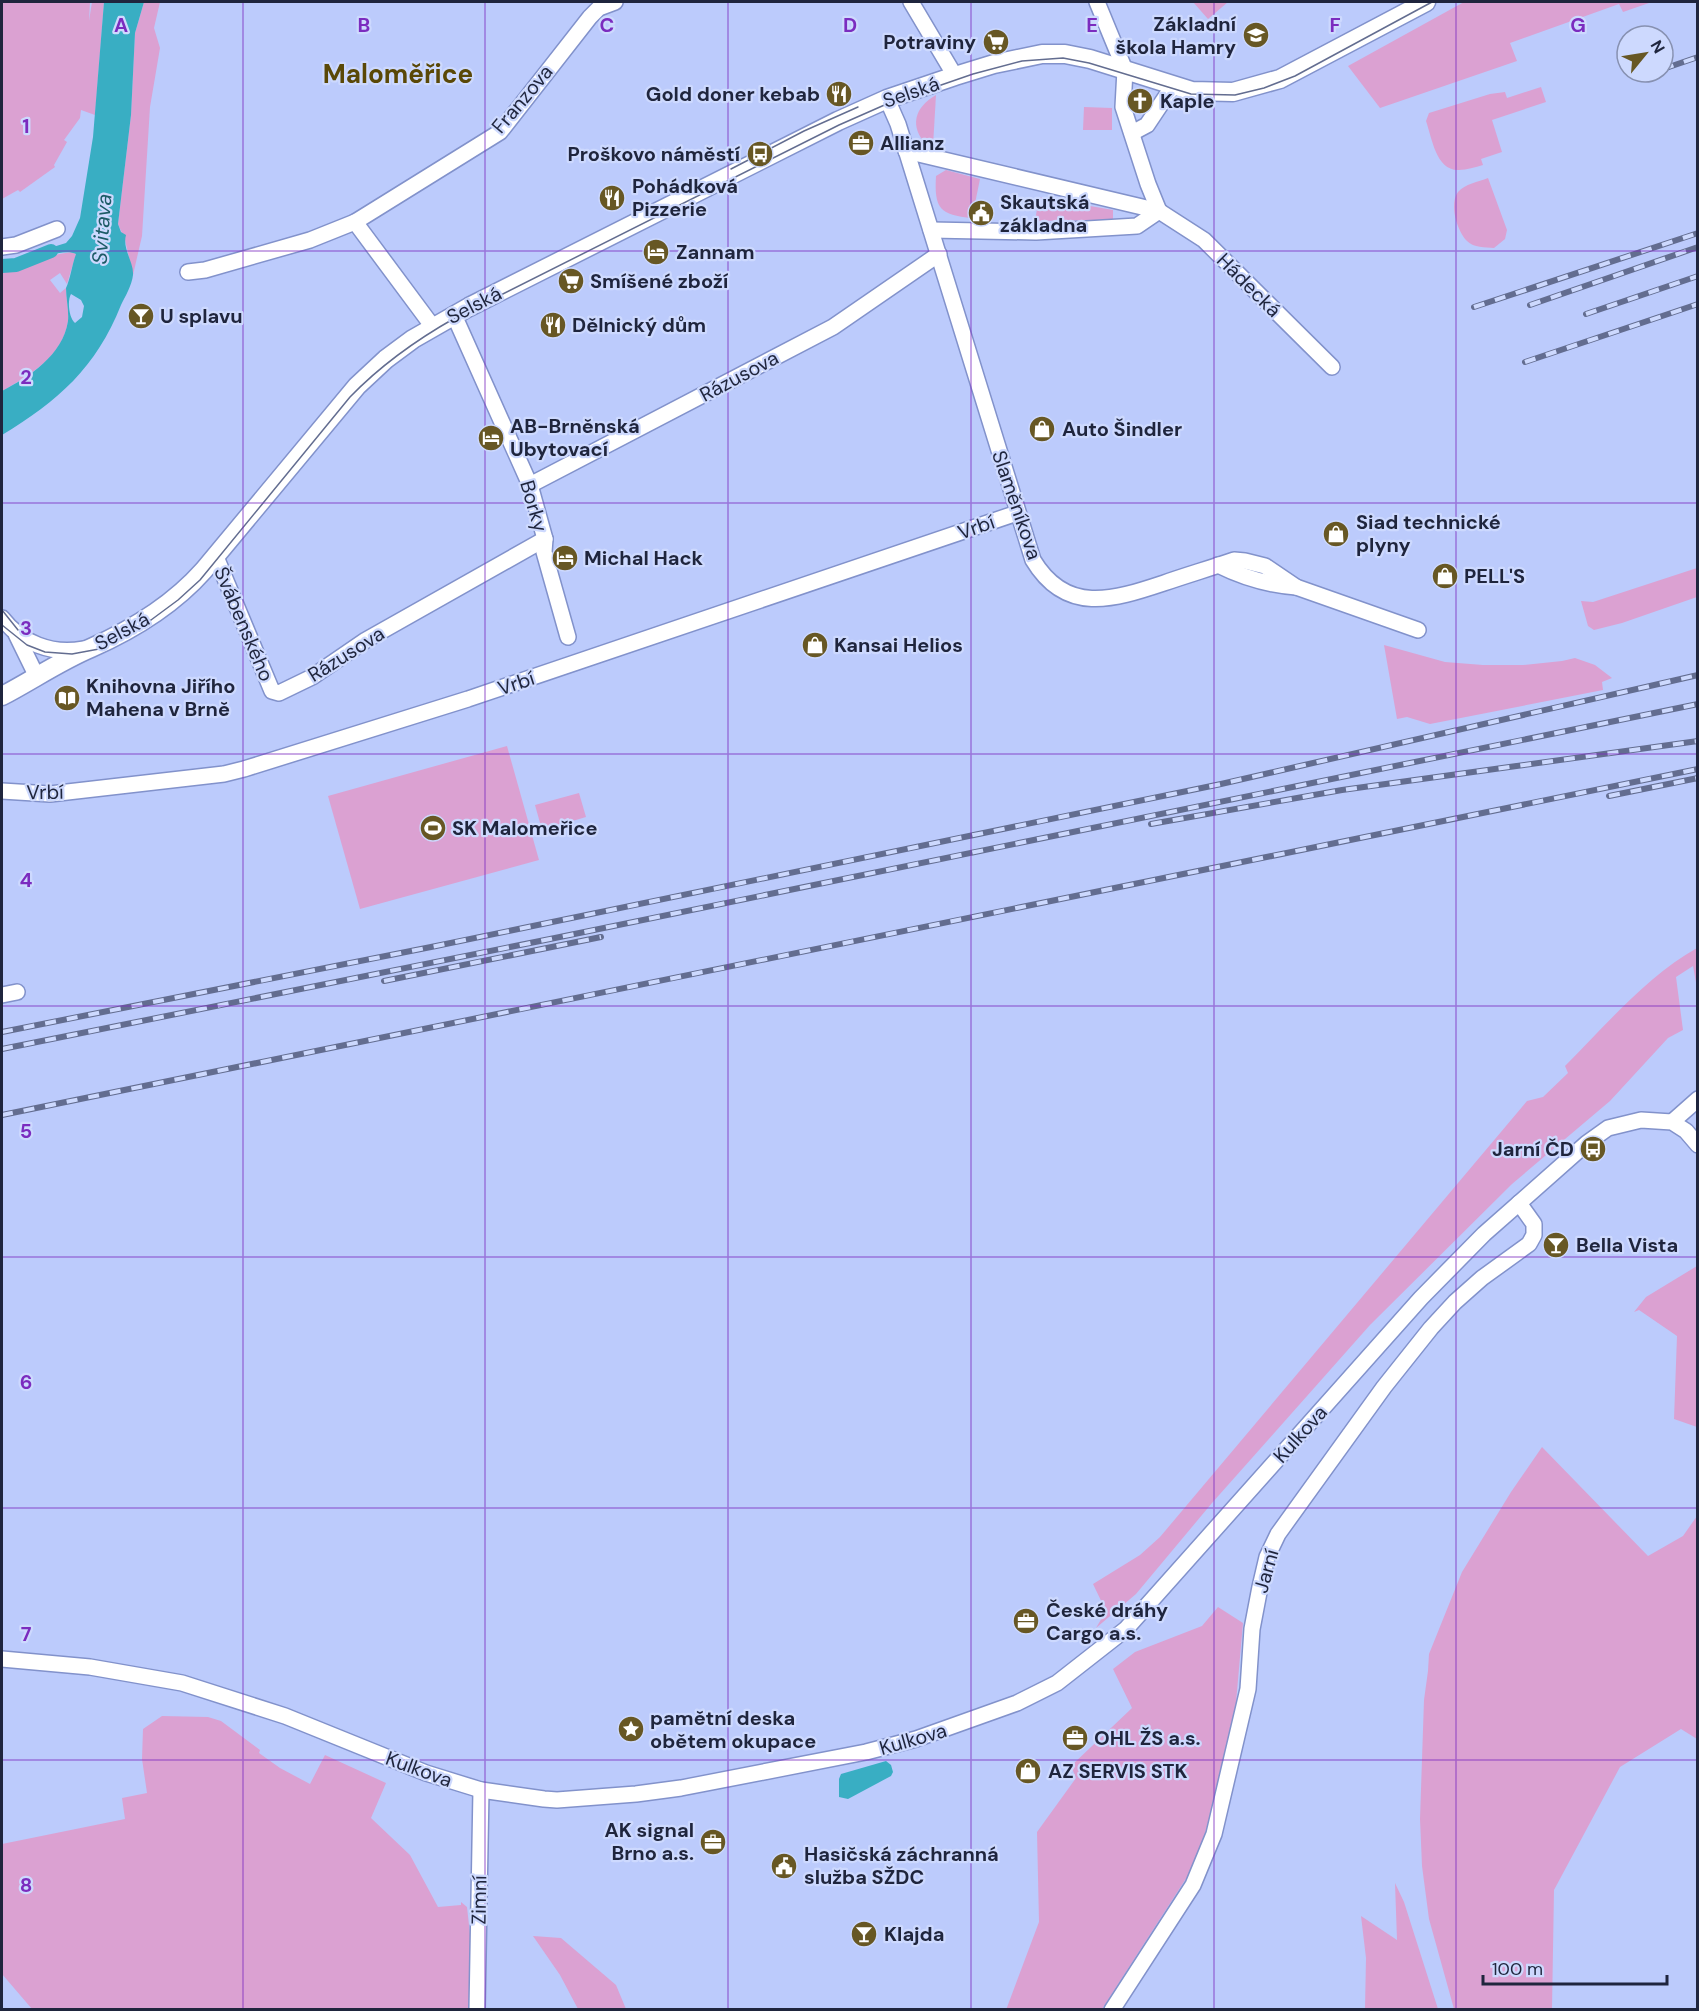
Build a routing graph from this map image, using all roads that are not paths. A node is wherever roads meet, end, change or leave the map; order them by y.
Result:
1 (615, 2) edge
2 (911, 2) edge
3 (1097, 2) edge
4 (1426, 2) edge
5 (1125, 70) junction
6 (955, 76) junction
7 (1173, 86) junction
8 (888, 99) junction
9 (1132, 133) junction
10 (906, 151) junction
11 (1159, 211) junction
12 (355, 222) junction
13 (57, 229) dead end
14 (931, 230) junction
15 (2, 247) edge
16 (939, 254) junction
17 (188, 272) dead end
18 (454, 315) junction
19 (429, 320) junction
20 (1332, 367) dead end
21 (530, 485) junction
22 (1017, 513) junction
23 (544, 538) junction
24 (216, 557) junction
25 (2, 618) edge
26 (1418, 630) dead end
27 (9, 635) edge
28 (568, 637) dead end
29 (90, 648) junction
30 (37, 678) junction
31 (272, 691) joint
32 (2, 696) edge
33 (2, 791) edge
34 (1698, 1099) edge
35 (1672, 1122) junction
36 (1697, 1144) edge
37 (1519, 1203) junction
38 (2, 1659) edge
39 (481, 1790) junction
40 (477, 2010) edge
41 (1112, 2010) edge

1 - 12 street, Franzova
2 - 6 street
3 - 5 street
4 - 7 main road, Selská
5 - 6 main road, Selská
5 - 7 main road, Selská
5 - 9 street
6 - 8 main road, Selská
7 - 9 street
8 - 10 street
8 - 18 main road, Selská
9 - 11 street
10 - 11 street
10 - 14 street
11 - 14 street
11 - 20 street, Hádecká
12 - 17 street, Franzova
12 - 19 street
13 - 15 street
14 - 16 street
16 - 21 street, Rázusova
16 - 22 street, Slaměníkova
18 - 19 main road, Selská
18 - 21 street, Borky
19 - 24 main road, Selská
21 - 23 street, Borky
22 - 26 street, Slaměníkova
22 - 33 street, Vrbí
23 - 28 street, Borky
23 - 31 street, Rázusova
24 - 29 main road, Selská
24 - 31 street, Švábenského
25 - 27 street
27 - 29 street
27 - 30 street
29 - 30 main road, Selská
30 - 32 main road, Selská
34 - 35 street
35 - 36 street
35 - 37 street, Kulkova
37 - 39 street, Kulkova
37 - 41 street, Jarní
38 - 39 street, Kulkova
39 - 40 street, Zimní

